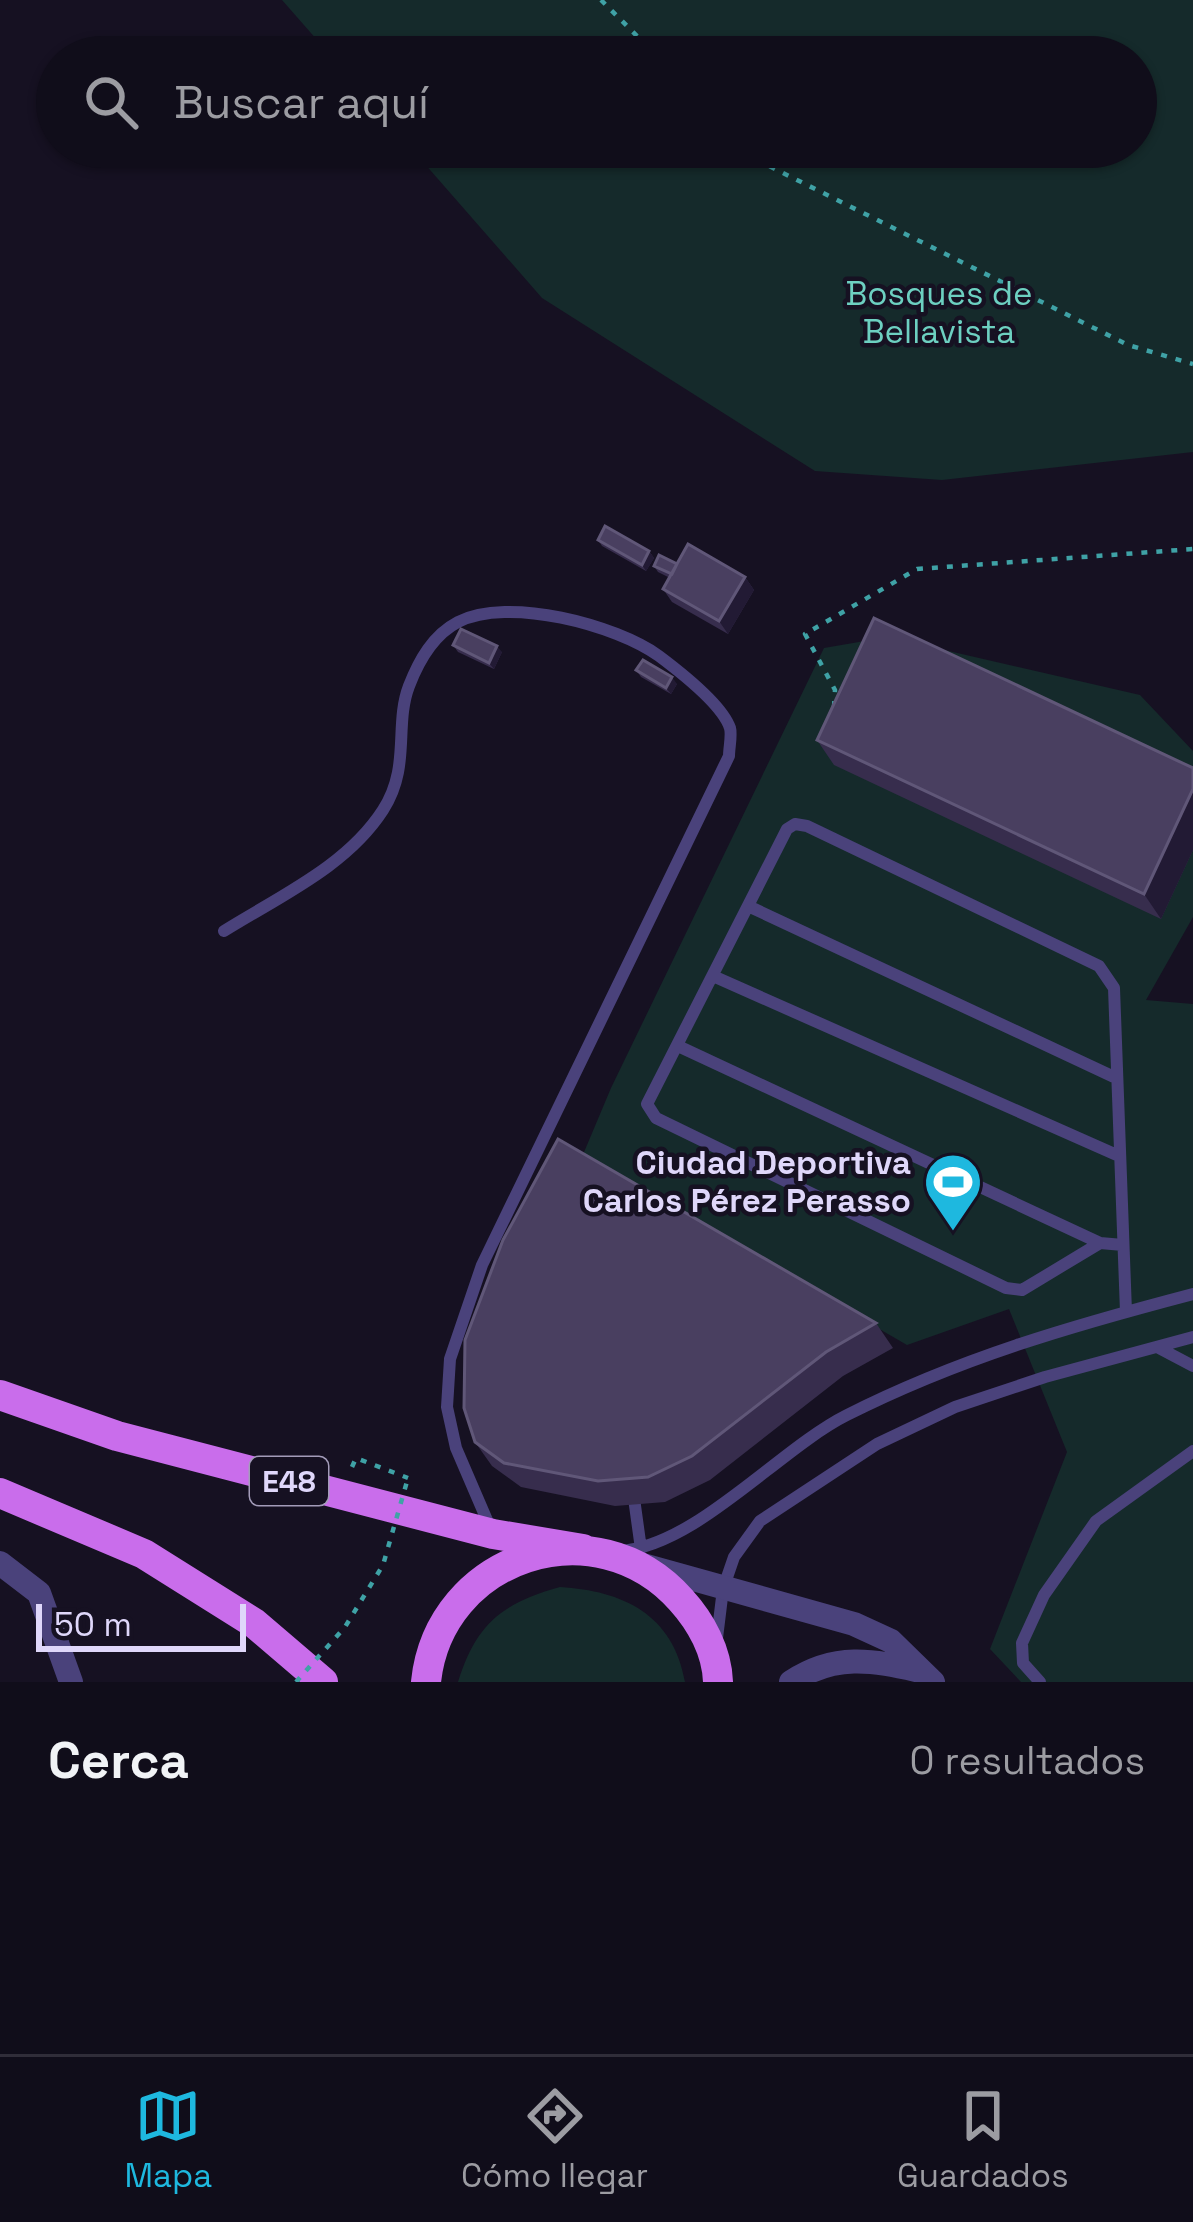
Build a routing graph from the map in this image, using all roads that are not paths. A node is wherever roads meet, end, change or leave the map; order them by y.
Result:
1 (748, 906) junction
2 (224, 931) dead end
3 (713, 976) junction
4 (678, 1046) junction
5 (1114, 1077) junction
6 (1119, 1156) junction
7 (1100, 1243) junction
8 (1123, 1245) junction
9 (1193, 1294) edge
10 (1126, 1312) junction
11 (1193, 1337) edge
12 (1157, 1346) junction
13 (1193, 1366) edge
14 (0, 1395) edge
15 (1193, 1451) edge
16 (630, 1470) edge
17 (1, 1500) edge
18 (493, 1534) junction
19 (614, 1553) junction
20 (0, 1562) edge
21 (723, 1588) junction
22 (718, 1673) edge
23 (928, 1677) edge
24 (71, 1682) edge
25 (323, 1682) edge
26 (426, 1682) edge
27 (791, 1682) edge
28 (1040, 1682) edge

1 - 3 lane
1 - 5 lane
1 - 5 lane
2 - 18 lane
3 - 4 lane
3 - 6 lane
4 - 7 lane
4 - 7 lane
5 - 6 lane
6 - 8 lane
7 - 8 lane
8 - 10 lane
9 - 10 lane
10 - 19 lane
11 - 12 lane
12 - 13 lane
12 - 21 lane
14 - 18 main road, E48
15 - 28 lane
16 - 19 lane
17 - 25 main road
18 - 19 main road, E48
19 - 21 street
19 - 22 main road, E48
19 - 26 main road
20 - 24 street
21 - 22 lane
21 - 23 street
23 - 27 street

